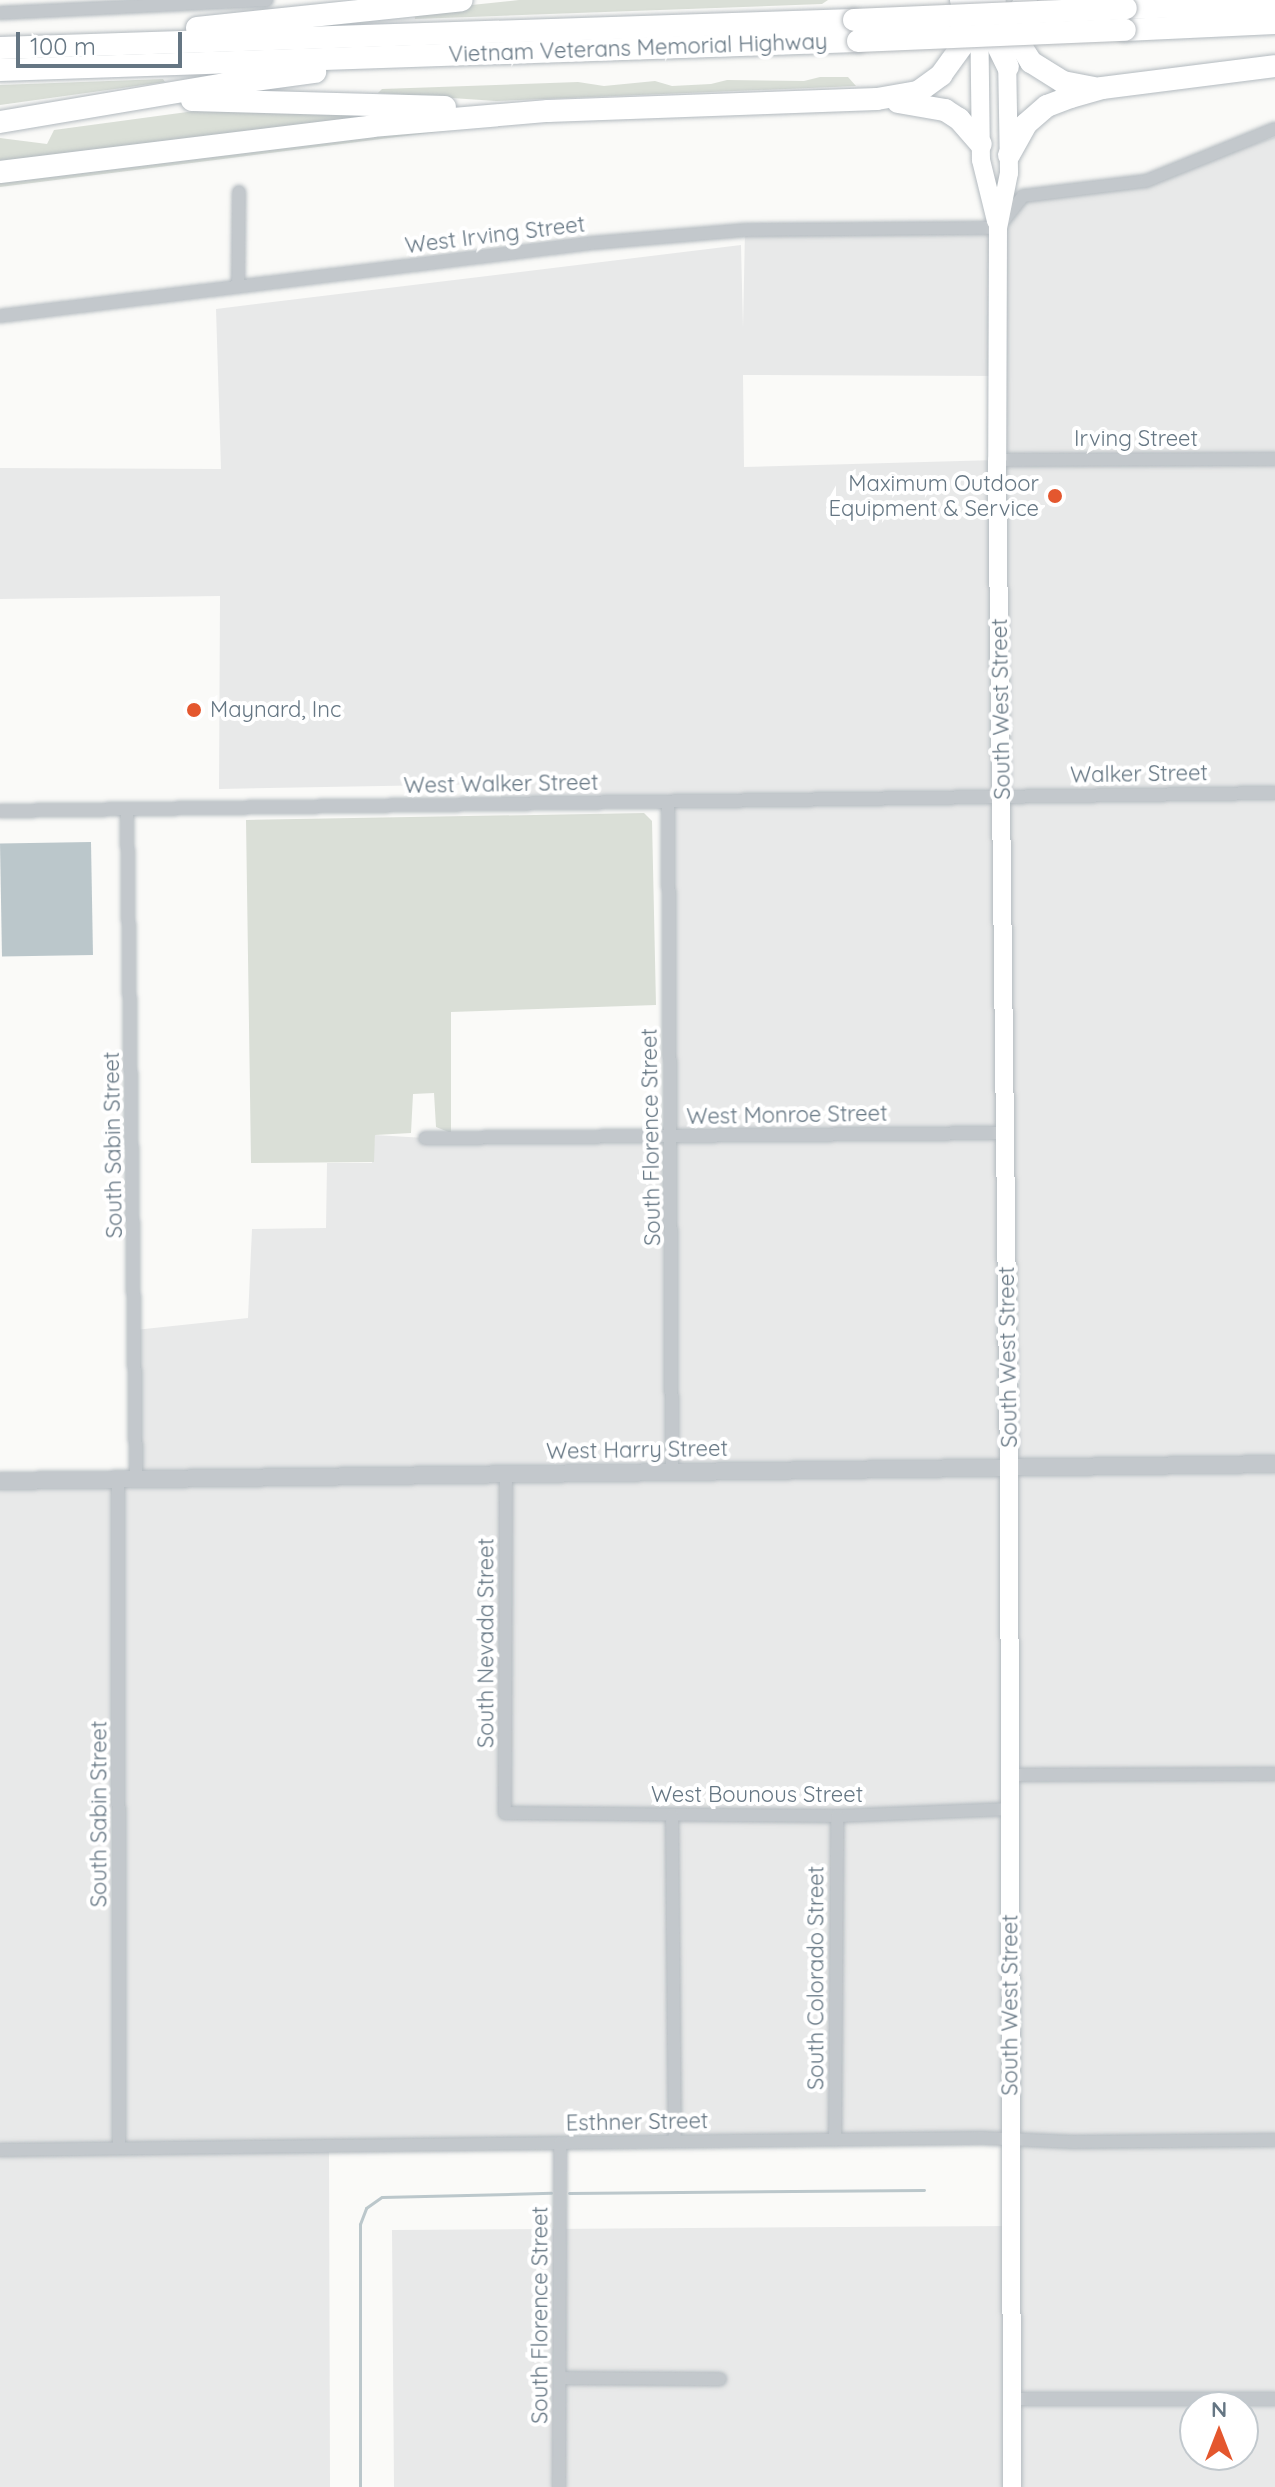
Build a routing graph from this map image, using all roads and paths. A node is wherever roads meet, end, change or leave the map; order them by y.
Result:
1 (267, 0) edge
2 (462, 0) edge
3 (959, 0) edge
4 (1275, 3) edge
5 (0, 13) edge
6 (996, 13) edge
7 (1125, 19) junction
8 (1275, 23) edge
9 (856, 30) junction
10 (140, 43) junction
11 (688, 47) junction
12 (0, 48) edge
13 (970, 52) junction
14 (1031, 62) junction
15 (1275, 66) edge
16 (1008, 67) joint
17 (0, 70) edge
18 (1102, 88) junction
19 (877, 99) junction
20 (91, 108) junction
21 (548, 111) junction
22 (0, 122) edge
23 (1275, 129) edge
24 (981, 144) junction
25 (1009, 155) junction
26 (0, 172) edge
27 (239, 192) dead end
28 (998, 228) junction
29 (238, 286) junction
30 (0, 316) edge
31 (1275, 459) edge
32 (997, 460) junction
33 (1275, 793) edge
34 (1002, 796) junction
35 (668, 802) junction
36 (127, 809) junction
37 (0, 811) edge
38 (1005, 1133) junction
39 (671, 1136) junction
40 (425, 1138) dead end
41 (1275, 1464) edge
42 (1009, 1468) junction
43 (672, 1471) junction
44 (506, 1474) junction
45 (136, 1479) junction
46 (118, 1480) junction
47 (0, 1481) edge
48 (1275, 1774) edge
49 (1009, 1775) junction
50 (1010, 1809) junction
51 (505, 1813) joint
52 (672, 1816) junction
53 (837, 1816) junction
54 (1009, 2139) junction
55 (835, 2140) junction
56 (1275, 2140) edge
57 (675, 2141) junction
58 (560, 2143) junction
59 (119, 2148) junction
60 (0, 2150) edge
61 (560, 2378) junction
62 (720, 2379) dead end
63 (1011, 2399) junction
64 (1275, 2399) edge
65 (559, 2487) edge
66 (1012, 2487) edge

1 - 5 street
2 - 10 highway
3 - 6 highway
3 - 13 highway
4 - 7 highway, Vietnam Veterans Memorial Highway
6 - 13 highway
6 - 14 highway
6 - 14 highway
6 - 16 highway
7 - 8 highway, Vietnam Veterans Memorial Highway
7 - 9 highway, Vietnam Veterans Memorial Highway, bridge
9 - 10 highway, Vietnam Veterans Memorial Highway
9 - 11 highway, Vietnam Veterans Memorial Highway
10 - 12 highway, Vietnam Veterans Memorial Highway
11 - 17 highway, Vietnam Veterans Memorial Highway
11 - 20 highway
13 - 19 highway
13 - 24 main road, South West Street
14 - 18 highway
15 - 18 highway
16 - 25 main road, South West Street
18 - 25 highway
19 - 21 highway
19 - 24 highway
20 - 21 highway
20 - 22 highway
21 - 26 highway
23 - 28 street
24 - 28 main road, South West Street
25 - 28 main road, South West Street
27 - 29 street
28 - 29 street, West Irving Street
28 - 32 main road, South West Street
29 - 30 street, West Irving Street
31 - 32 street, Irving Street
32 - 34 main road, South West Street
33 - 34 street, Walker Street
34 - 35 street, West Walker Street
34 - 38 main road, South West Street
35 - 36 street, West Walker Street
35 - 39 street, South Florence Street
36 - 37 street, West Walker Street
36 - 45 street, South Sabin Street
38 - 39 street, West Monroe Street
38 - 42 main road, South West Street
39 - 40 street, West Monroe Street
39 - 43 street, South Florence Street
41 - 42 street, West Harry Street
42 - 43 street, West Harry Street
42 - 49 main road, South West Street
43 - 44 street, West Harry Street
44 - 45 street, West Harry Street
44 - 51 street, South Nevada Street
45 - 46 street, West Harry Street
46 - 47 street, West Harry Street
46 - 59 street, South Sabin Street
48 - 49 street
49 - 50 main road, South West Street
50 - 53 street, West Bounous Street
50 - 54 main road, South West Street
51 - 52 street, West Bounous Street
52 - 53 street, West Bounous Street
52 - 57 street
53 - 55 street, South Colorado Street
54 - 55 street, Esthner Street
54 - 56 street, Esthner Street
54 - 63 main road, South West Street
55 - 57 street, Esthner Street
57 - 58 street, Esthner Street
58 - 59 street, Esthner Street
58 - 61 street, South Florence Street
59 - 60 street, Esthner Street
61 - 62 street
61 - 65 street, South Florence Street
63 - 64 street
63 - 66 main road, South West Street

